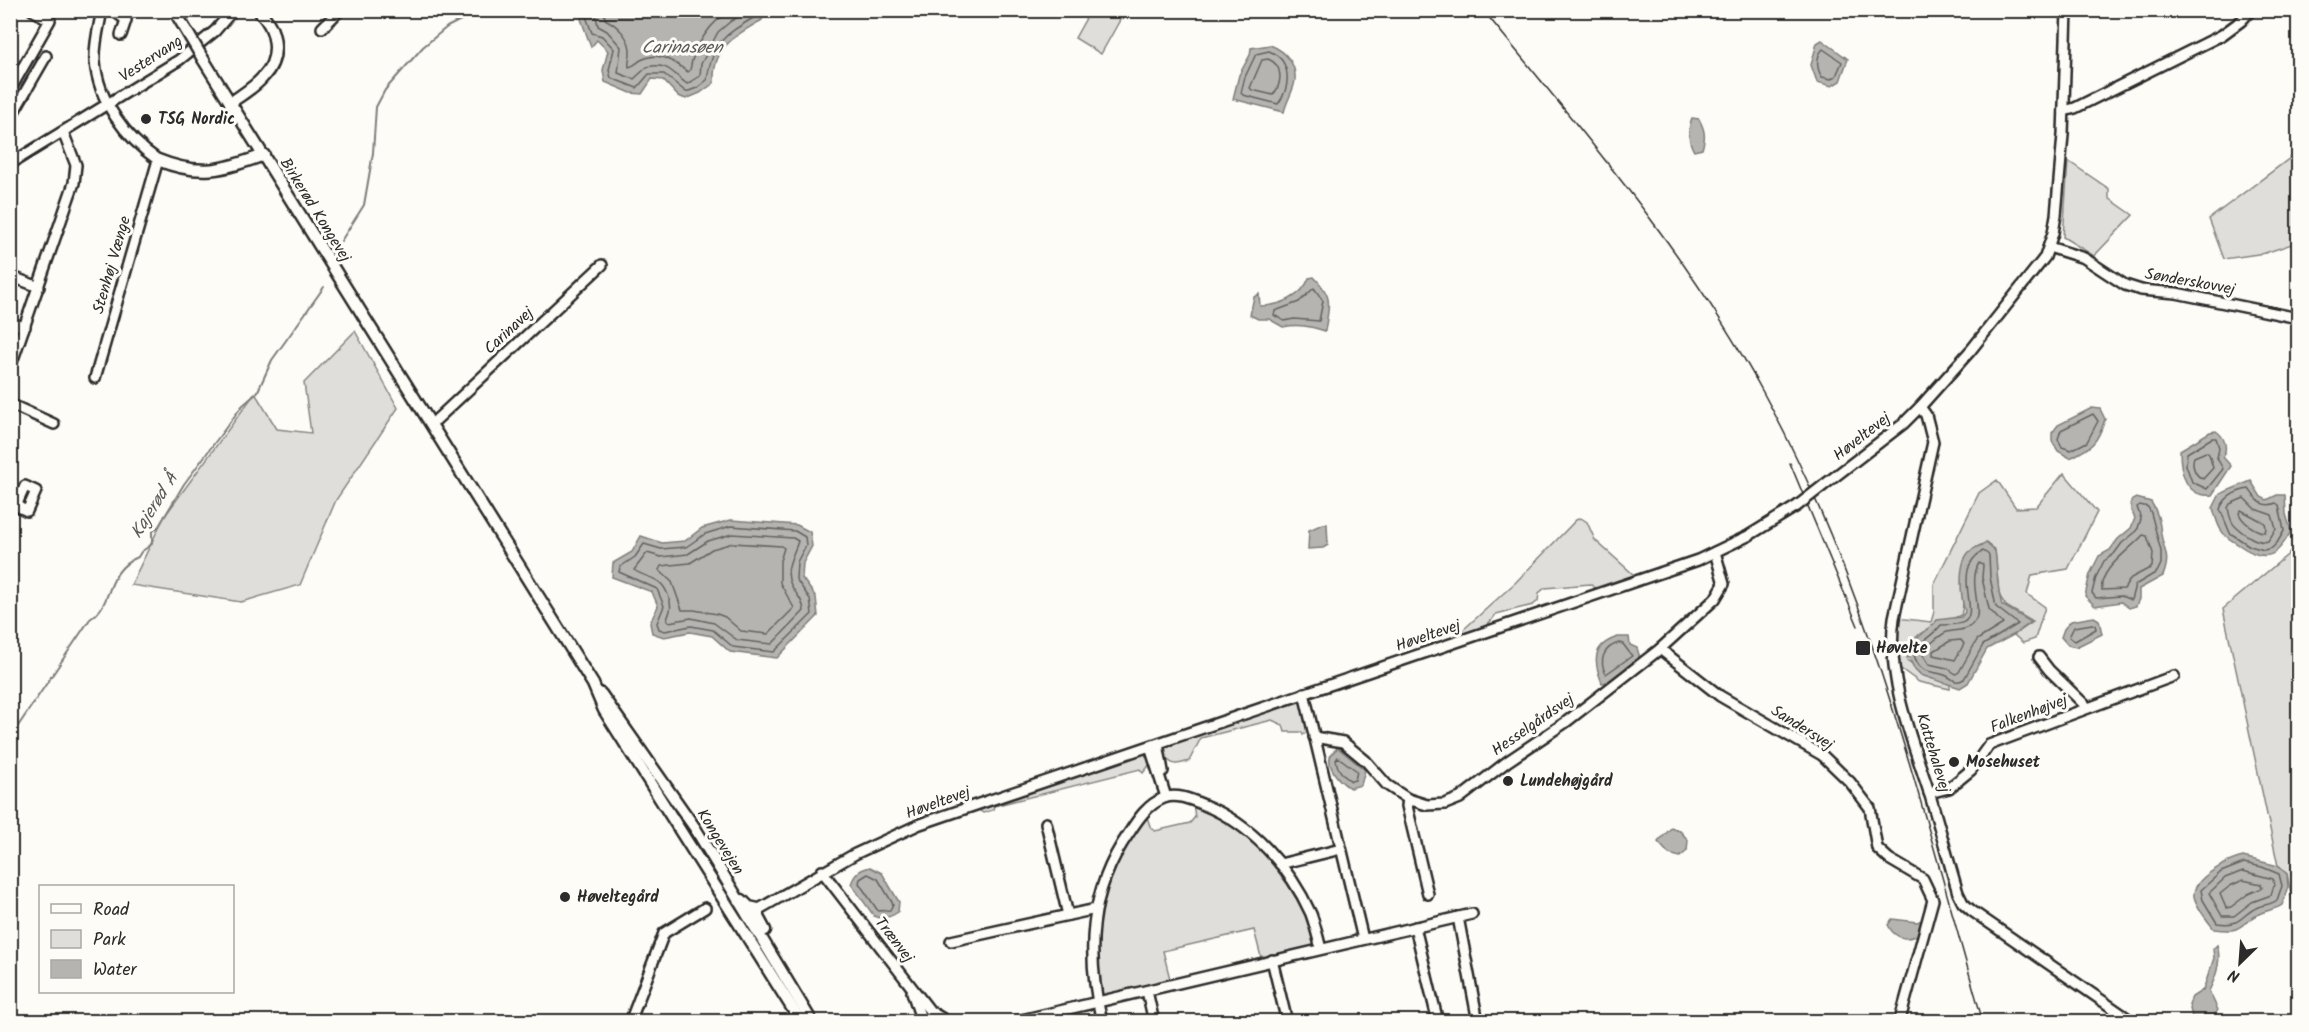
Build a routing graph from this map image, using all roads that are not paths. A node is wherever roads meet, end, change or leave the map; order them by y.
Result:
1 (32, 10) edge
2 (102, 10) edge
3 (113, 10) edge
4 (174, 10) edge
5 (233, 10) edge
6 (258, 10) edge
7 (340, 10) edge
8 (2067, 10) edge
9 (2251, 10) edge
10 (322, 28) dead end
11 (121, 35) dead end
12 (46, 56) dead end
13 (11, 90) edge
14 (23, 96) junction
15 (230, 103) junction
16 (108, 104) junction
17 (2064, 111) junction
18 (12, 115) dead end
19 (63, 132) junction
20 (264, 155) junction
21 (158, 160) junction
22 (10, 164) edge
23 (2049, 247) junction
24 (602, 265) dead end
25 (10, 276) edge
26 (39, 286) junction
27 (2298, 318) edge
28 (10, 323) edge
29 (25, 327) junction
30 (11, 365) edge
31 (96, 378) dead end
32 (10, 404) edge
33 (1920, 407) junction
34 (434, 422) junction
35 (54, 424) dead end
36 (1715, 552) junction
37 (1660, 649) junction
38 (2039, 657) dead end
39 (2174, 676) dead end
40 (593, 684) junction
41 (1304, 693) junction
42 (2087, 707) junction
43 (1314, 737) junction
44 (1154, 745) junction
45 (1929, 793) junction
46 (1167, 797) junction
47 (659, 798) junction
48 (1408, 799) junction
49 (1046, 823) dead end
50 (1341, 849) junction
51 (1280, 864) junction
52 (822, 871) junction
53 (732, 889) junction
54 (1428, 894) dead end
55 (705, 908) dead end
56 (759, 909) junction
57 (1096, 909) junction
58 (1472, 914) dead end
59 (748, 915) junction
60 (1068, 915) junction
61 (1458, 917) junction
62 (1415, 927) junction
63 (1363, 939) junction
64 (951, 941) dead end
65 (753, 946) junction
66 (1321, 949) junction
67 (1272, 960) junction
68 (910, 986) junction
69 (1147, 991) junction
70 (1098, 1002) junction
71 (1901, 1016) dead end
72 (808, 1020) edge
73 (630, 1022) edge
74 (921, 1022) edge
75 (948, 1022) edge
76 (1013, 1022) edge
77 (1102, 1022) edge
78 (1154, 1022) edge
79 (1287, 1022) edge
80 (1438, 1022) edge
81 (1478, 1022) edge
82 (2133, 1022) edge

1 - 13 street
2 - 16 street
3 - 11 street
4 - 15 main road, Birkerød Kongevej, bridge
5 - 16 street, Vestervang
6 - 15 main road
7 - 10 street
8 - 17 street, Høveltevej
9 - 17 street
12 - 14 street
13 - 14 street
14 - 18 street
15 - 20 main road, Birkerød Kongevej
16 - 19 street, Vestervang
16 - 21 street
17 - 23 street, Høveltevej
19 - 22 street, Vestervang
19 - 26 street
20 - 21 main road
20 - 34 main road, Birkerød Kongevej
21 - 31 street, Stenhøj Vænge
23 - 27 street, Sønderskovvej
23 - 33 street, Høveltevej
24 - 34 street, Carinavej
25 - 26 street
26 - 29 street
28 - 29 street
29 - 30 street
32 - 35 street
33 - 36 street, Høveltevej, bridge
33 - 45 street, Kattehalevej
34 - 40 main road, Kongevejen
36 - 37 street, Hesselgårdsvej
36 - 41 street, Høveltevej
37 - 48 street, Hesselgårdsvej
37 - 71 street, Sandersvej
38 - 42 street, Falkenhøjvej
39 - 42 street, Falkenhøjvej
40 - 47 main road, Kongevejen
40 - 53 main road, Kongevejen
41 - 43 street
41 - 44 street, Høveltevej
42 - 45 street, Falkenhøjvej
43 - 48 street, Hesselgårdsvej
43 - 50 street
44 - 46 street
44 - 52 street, Høveltevej
45 - 82 street, Kattehalevej
46 - 51 street
46 - 57 street
47 - 59 main road
47 - 65 main road, Kongevejen
48 - 54 street
49 - 60 street
50 - 51 street
50 - 63 street
51 - 66 street
52 - 56 street, Høveltevej
52 - 68 street, Trænvej
53 - 56 main road
53 - 59 main road, Kongevejen
55 - 73 street
56 - 59 street, Høveltevej
56 - 72 main road
57 - 60 street
57 - 70 street
58 - 61 street
59 - 65 main road
59 - 72 main road, Kongevejen
60 - 64 street
61 - 62 street
61 - 81 street
62 - 63 street
62 - 80 street
63 - 66 street
65 - 72 main road, Kongevejen
66 - 67 street
67 - 69 street
67 - 79 street
68 - 74 street
68 - 75 street, Trænvej
69 - 70 street
69 - 78 street
70 - 76 street
70 - 77 street

